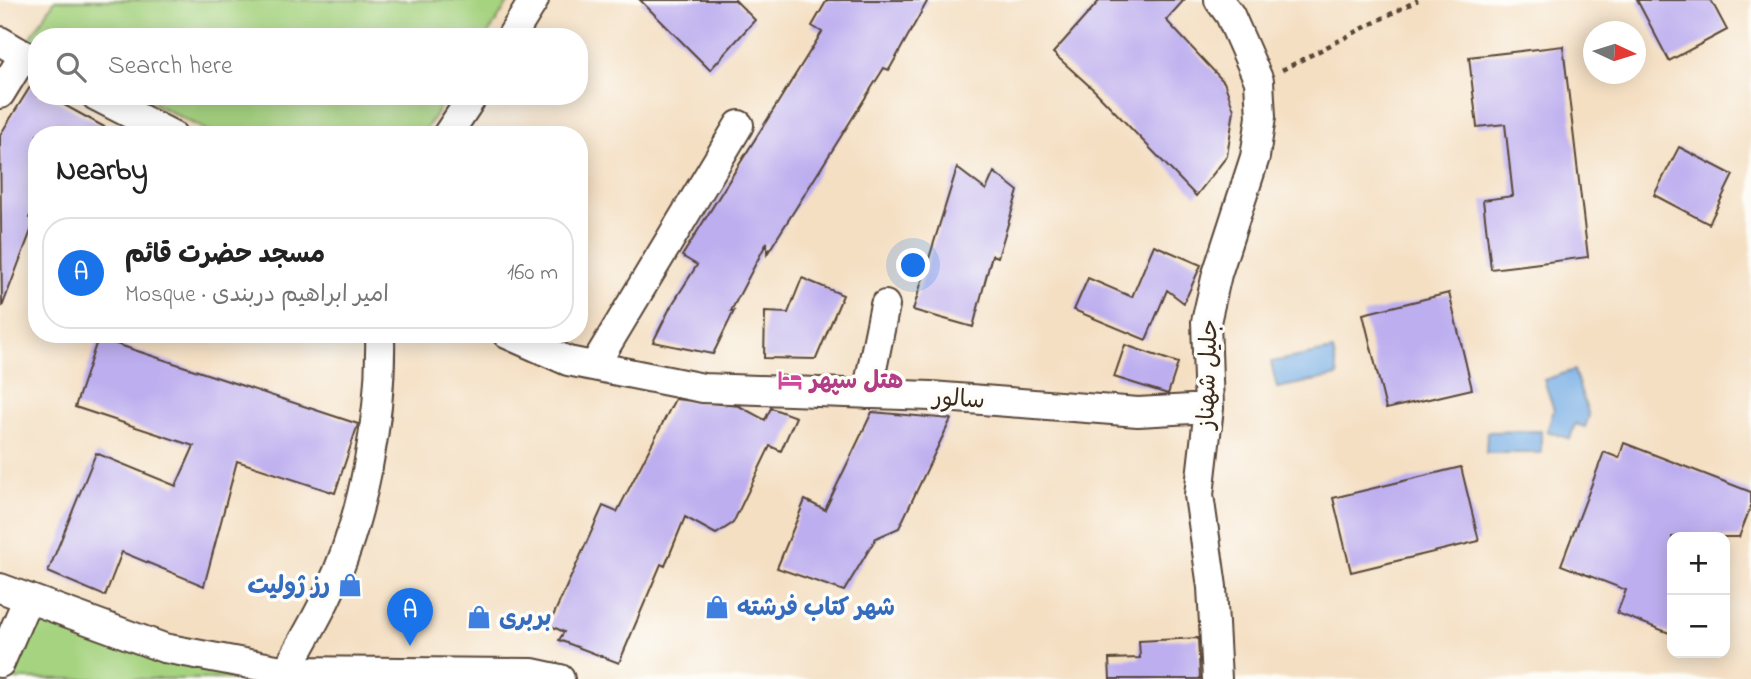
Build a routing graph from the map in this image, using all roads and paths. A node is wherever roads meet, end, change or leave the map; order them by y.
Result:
1 (534, 0) edge
2 (1219, 0) edge
3 (1418, 0) edge
4 (517, 28) edge
5 (20, 53) edge
6 (1259, 81) junction
7 (0, 94) edge
8 (114, 105) edge
9 (467, 105) edge
10 (739, 125) dead end
11 (154, 126) edge
12 (453, 126) edge
13 (885, 305) dead end
14 (380, 343) edge
15 (527, 343) edge
16 (594, 366) junction
17 (867, 394) junction
18 (1209, 408) junction
19 (0, 588) edge
20 (28, 598) junction
21 (0, 663) edge
22 (285, 675) edge
23 (560, 679) edge
24 (1217, 679) edge

1 - 4 street
2 - 6 street, جلیل شهناز
3 - 6 path
5 - 7 street
6 - 18 street, جلیل شهناز
8 - 11 street
9 - 12 street
10 - 16 street
13 - 17 street
14 - 22 street
15 - 16 street, سالور
16 - 17 street, سالور
17 - 18 street, سالور
18 - 24 street, جلیل شهناز
19 - 20 street
20 - 21 street
20 - 22 street
22 - 23 street

